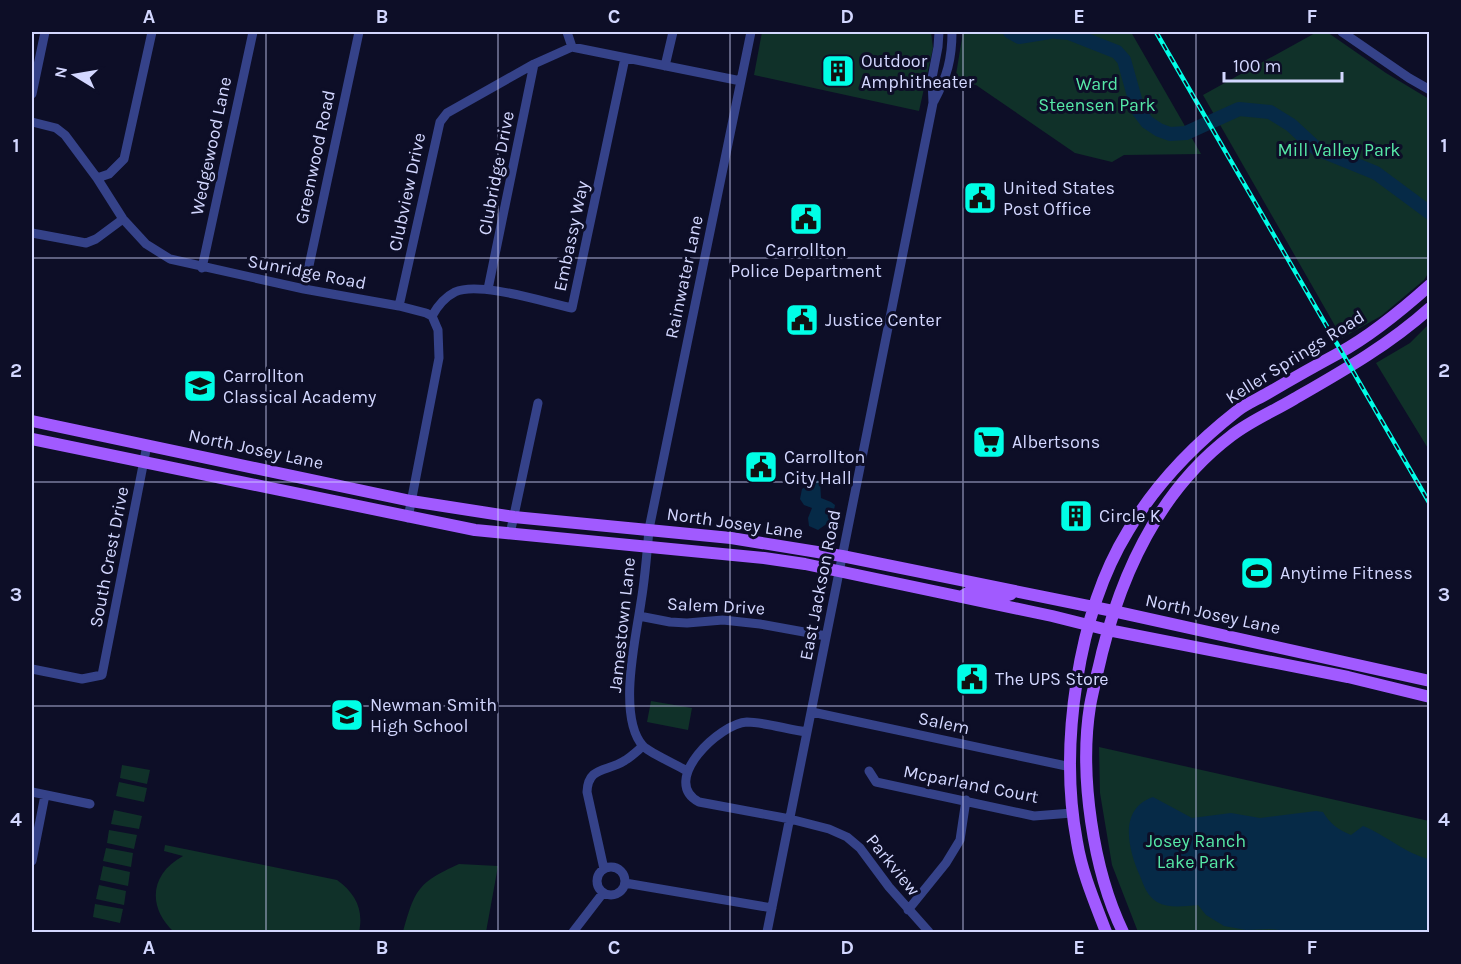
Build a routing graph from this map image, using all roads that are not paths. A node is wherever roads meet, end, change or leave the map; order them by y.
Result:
1 (45, 32) edge
2 (152, 32) edge
3 (253, 32) edge
4 (359, 32) edge
5 (567, 32) edge
6 (673, 32) edge
7 (751, 32) edge
8 (939, 32) edge
9 (952, 32) edge
10 (1342, 32) edge
11 (572, 47) junction
12 (625, 58) junction
13 (534, 64) junction
14 (666, 66) junction
15 (741, 81) junction
16 (1430, 90) edge
17 (32, 94) edge
18 (933, 103) junction
19 (32, 122) edge
20 (97, 178) junction
21 (123, 219) junction
22 (32, 232) edge
23 (202, 268) junction
24 (1430, 285) edge
25 (304, 289) junction
26 (488, 289) junction
27 (399, 306) junction
28 (1430, 308) edge
29 (432, 316) junction
30 (1310, 368) junction
31 (538, 403) dead end
32 (1286, 404) junction
33 (32, 420) edge
34 (32, 439) edge
35 (147, 445) junction
36 (144, 463) junction
37 (411, 501) junction
38 (514, 517) junction
39 (408, 518) junction
40 (649, 529) junction
41 (510, 534) junction
42 (647, 547) junction
43 (842, 556) junction
44 (839, 571) junction
45 (964, 580) junction
46 (917, 587) junction
47 (1017, 591) junction
48 (962, 597) junction
49 (1094, 607) junction
50 (1113, 611) junction
51 (639, 616) junction
52 (1090, 625) junction
53 (1108, 630) junction
54 (826, 636) junction
55 (32, 669) edge
56 (1430, 681) edge
57 (1430, 697) edge
58 (812, 712) junction
59 (807, 732) junction
60 (644, 746) junction
61 (1071, 767) junction
62 (1087, 767) junction
63 (687, 771) junction
64 (869, 771) dead end
65 (32, 792) edge
66 (45, 795) junction
67 (966, 800) junction
68 (90, 804) dead end
69 (1072, 813) junction
70 (790, 819) junction
71 (32, 861) edge
72 (604, 869) junction
73 (625, 883) junction
74 (603, 894) junction
75 (772, 908) junction
76 (908, 910) junction
77 (573, 933) edge
78 (767, 933) edge
79 (929, 933) edge
80 (1106, 933) edge
81 (1123, 933) edge

1 - 17 street
2 - 20 street
3 - 23 street, Wedgewood Lane
4 - 25 street, Greenwood Road
5 - 11 street
6 - 14 street
7 - 15 street, Rainwater Lane
8 - 18 street, East Jackson Road
9 - 18 street, East Jackson Road
10 - 16 street
11 - 12 street
11 - 13 street, Clubview Drive
12 - 14 street
12 - 26 street, Embassy Way
13 - 26 street, Clubridge Drive
13 - 27 street, Clubview Drive
14 - 15 street
15 - 40 street, Rainwater Lane
18 - 43 street, East Jackson Road
19 - 20 street, Sunridge Road
20 - 21 street, Sunridge Road
21 - 22 street
21 - 23 street, Sunridge Road
23 - 25 street, Sunridge Road
24 - 30 main road, Keller Springs Road
25 - 27 street, Sunridge Road
26 - 29 street, Embassy Way
27 - 29 street, Sunridge Road
28 - 32 main road, Keller Springs Road
29 - 37 street
30 - 32 main road
30 - 49 main road, Keller Springs Road
31 - 38 street
32 - 50 main road, Keller Springs Road
33 - 35 main road, North Josey Lane
34 - 36 main road, North Josey Lane
35 - 36 street, South Crest Drive
35 - 37 main road, North Josey Lane
36 - 39 main road, North Josey Lane
36 - 55 street, South Crest Drive
37 - 38 main road, North Josey Lane
37 - 39 street
38 - 40 main road, North Josey Lane
38 - 41 street
39 - 41 main road, North Josey Lane
40 - 42 street, Jamestown Lane
40 - 43 main road, North Josey Lane
41 - 42 main road, North Josey Lane
42 - 44 main road, North Josey Lane
42 - 51 street, Jamestown Lane
43 - 44 street, East Jackson Road
43 - 45 main road, North Josey Lane
44 - 46 main road, North Josey Lane
44 - 54 street, East Jackson Road
45 - 46 main road
45 - 47 main road, North Josey Lane
46 - 48 main road, North Josey Lane
47 - 48 main road
47 - 49 main road, North Josey Lane
48 - 52 main road, North Josey Lane
49 - 50 main road, North Josey Lane
49 - 52 main road, Keller Springs Road
50 - 53 main road, Keller Springs Road
50 - 56 main road, North Josey Lane
51 - 54 street, Salem Drive
51 - 60 street, Jamestown Lane
52 - 53 main road, North Josey Lane
52 - 61 main road, Keller Springs Road
53 - 57 main road, North Josey Lane
53 - 62 main road, Keller Springs Road
54 - 58 street, East Jackson Road
58 - 59 street, East Jackson Road
58 - 61 street, Salem
59 - 63 street
59 - 70 street, East Jackson Road
60 - 63 street
60 - 72 street
61 - 62 main road
61 - 69 main road, Keller Springs Road
62 - 81 main road, Keller Springs Road
63 - 70 street, Parkview
64 - 67 street, Mcparland Court
65 - 66 street
66 - 68 street
66 - 71 street
67 - 69 street, Mcparland Court
67 - 76 street
69 - 80 main road, Keller Springs Road
70 - 75 street, East Jackson Road
70 - 76 street, Parkview
72 - 73 street
72 - 74 street
73 - 74 street
73 - 75 street
74 - 77 street
75 - 78 street, East Jackson Road
76 - 79 street, Parkview

